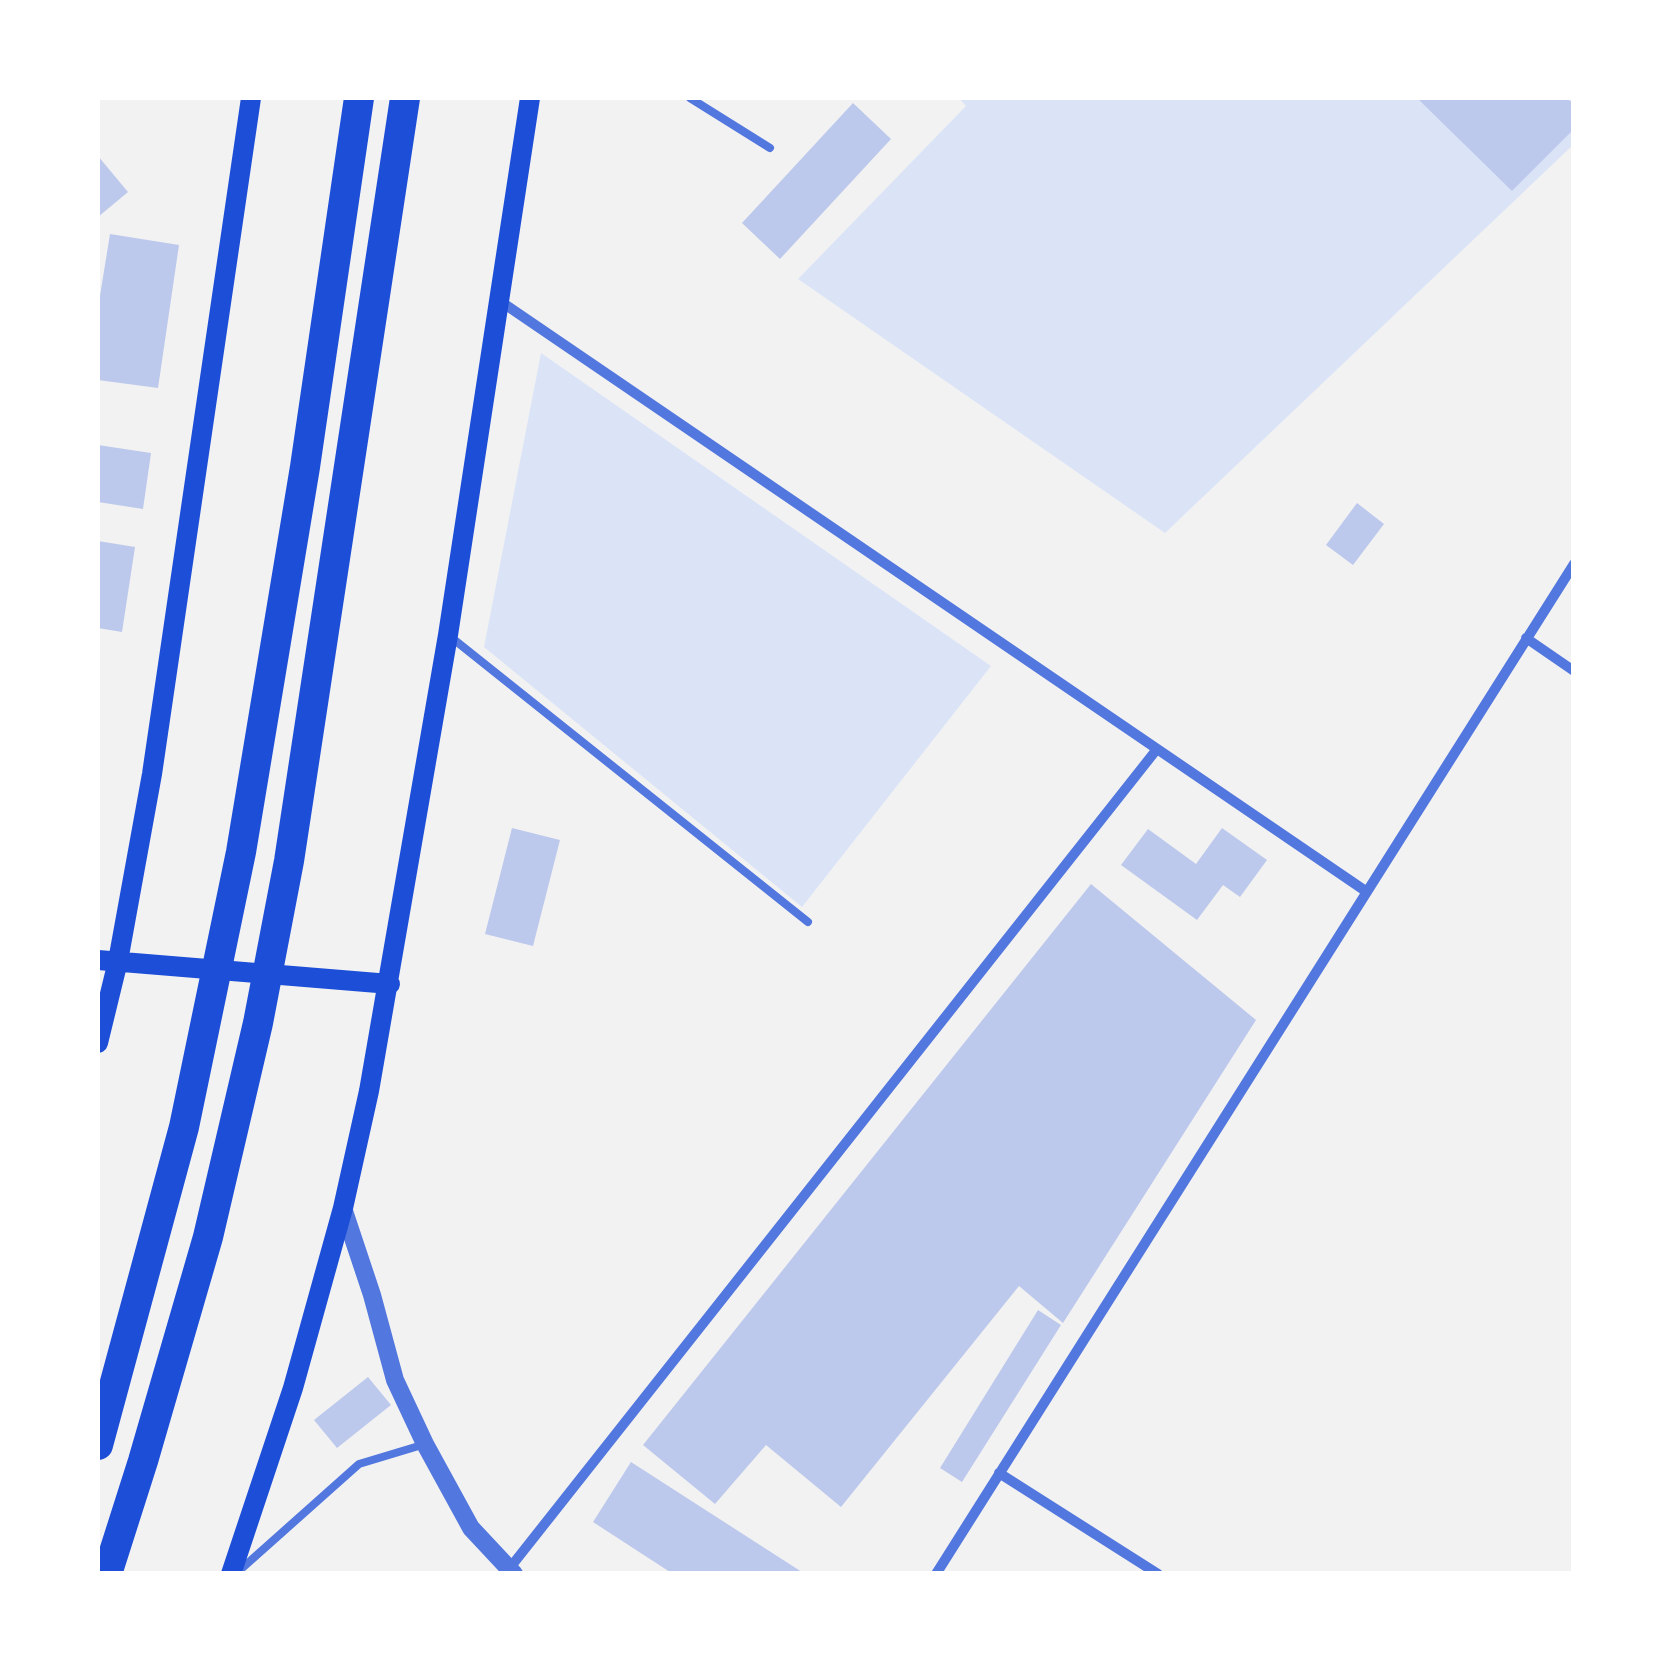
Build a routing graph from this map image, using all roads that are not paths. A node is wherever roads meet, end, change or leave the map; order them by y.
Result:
1 (251, 98) edge
2 (359, 98) edge
3 (405, 98) edge
4 (530, 98) edge
5 (690, 98) edge
6 (770, 148) dead end
7 (498, 299) junction
8 (1574, 564) edge
9 (448, 634) junction
10 (1526, 638) junction
11 (1574, 671) edge
12 (1157, 749) junction
13 (1366, 892) junction
14 (808, 922) dead end
15 (108, 960) edge
16 (390, 984) junction
17 (98, 1043) edge
18 (344, 1208) junction
19 (424, 1444) junction
20 (98, 1445) edge
21 (999, 1473) junction
22 (511, 1571) edge
23 (106, 1574) edge
24 (234, 1574) edge
25 (936, 1574) edge
26 (1158, 1574) edge

1 - 15 main road
2 - 20 highway
3 - 23 highway
4 - 7 main road
5 - 6 lane
7 - 9 main road
7 - 12 street
8 - 10 street
9 - 14 lane
9 - 16 main road
10 - 11 street
10 - 13 street
12 - 13 street
12 - 22 street
13 - 21 street
15 - 16 main road
15 - 17 main road
16 - 18 main road
18 - 19 street
18 - 24 main road
19 - 22 street
19 - 24 lane
21 - 25 street
21 - 26 street

